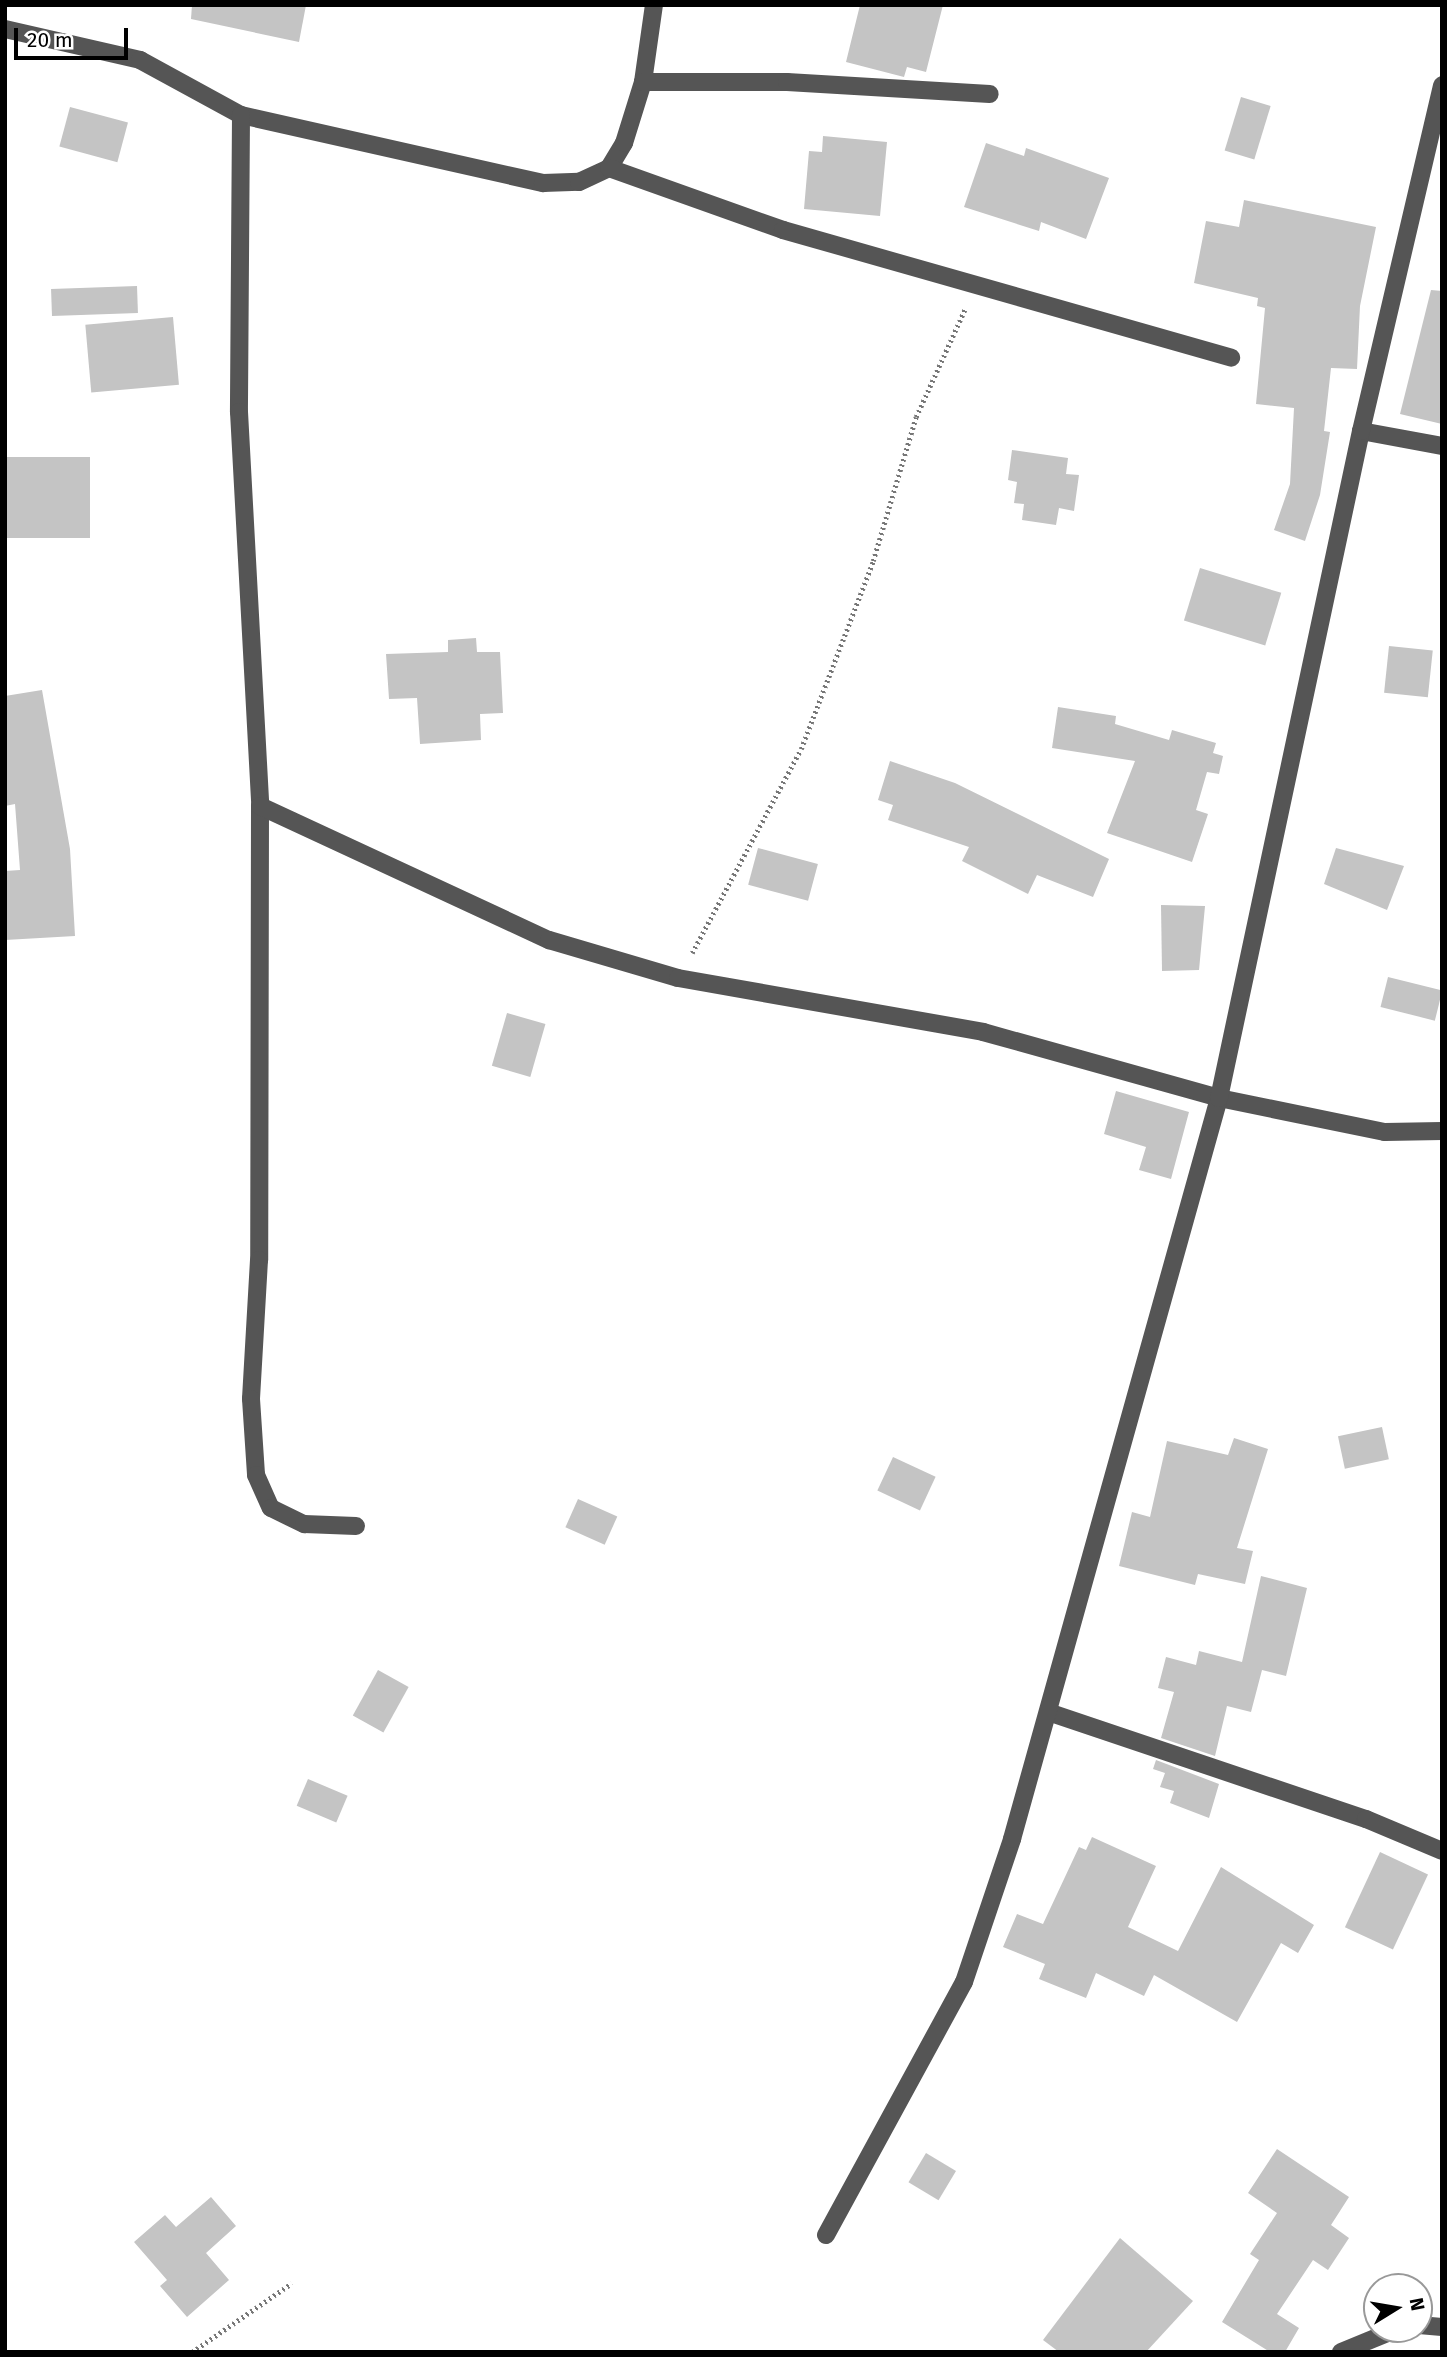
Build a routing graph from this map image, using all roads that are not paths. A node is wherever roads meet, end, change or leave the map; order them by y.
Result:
1 (654, 5) edge
2 (5, 29) edge
3 (643, 82) junction
4 (1442, 85) edge
5 (990, 94) dead end
6 (242, 115) junction
7 (608, 168) junction
8 (1231, 358) dead end
9 (1361, 431) junction
10 (1442, 446) edge
11 (260, 806) junction
12 (1219, 1098) junction
13 (1442, 1130) edge
14 (356, 1526) dead end
15 (1048, 1712) junction
16 (1442, 1851) edge
17 (827, 2235) dead end
18 (1364, 2343) edge
19 (1342, 2352) edge

1 - 3 street
2 - 6 street
3 - 5 street
3 - 7 street
4 - 9 street
6 - 7 street
6 - 11 street
7 - 8 street
9 - 10 street
9 - 12 street
11 - 12 street
11 - 14 street
12 - 13 street
12 - 15 street
15 - 16 street
15 - 17 street
18 - 19 street

